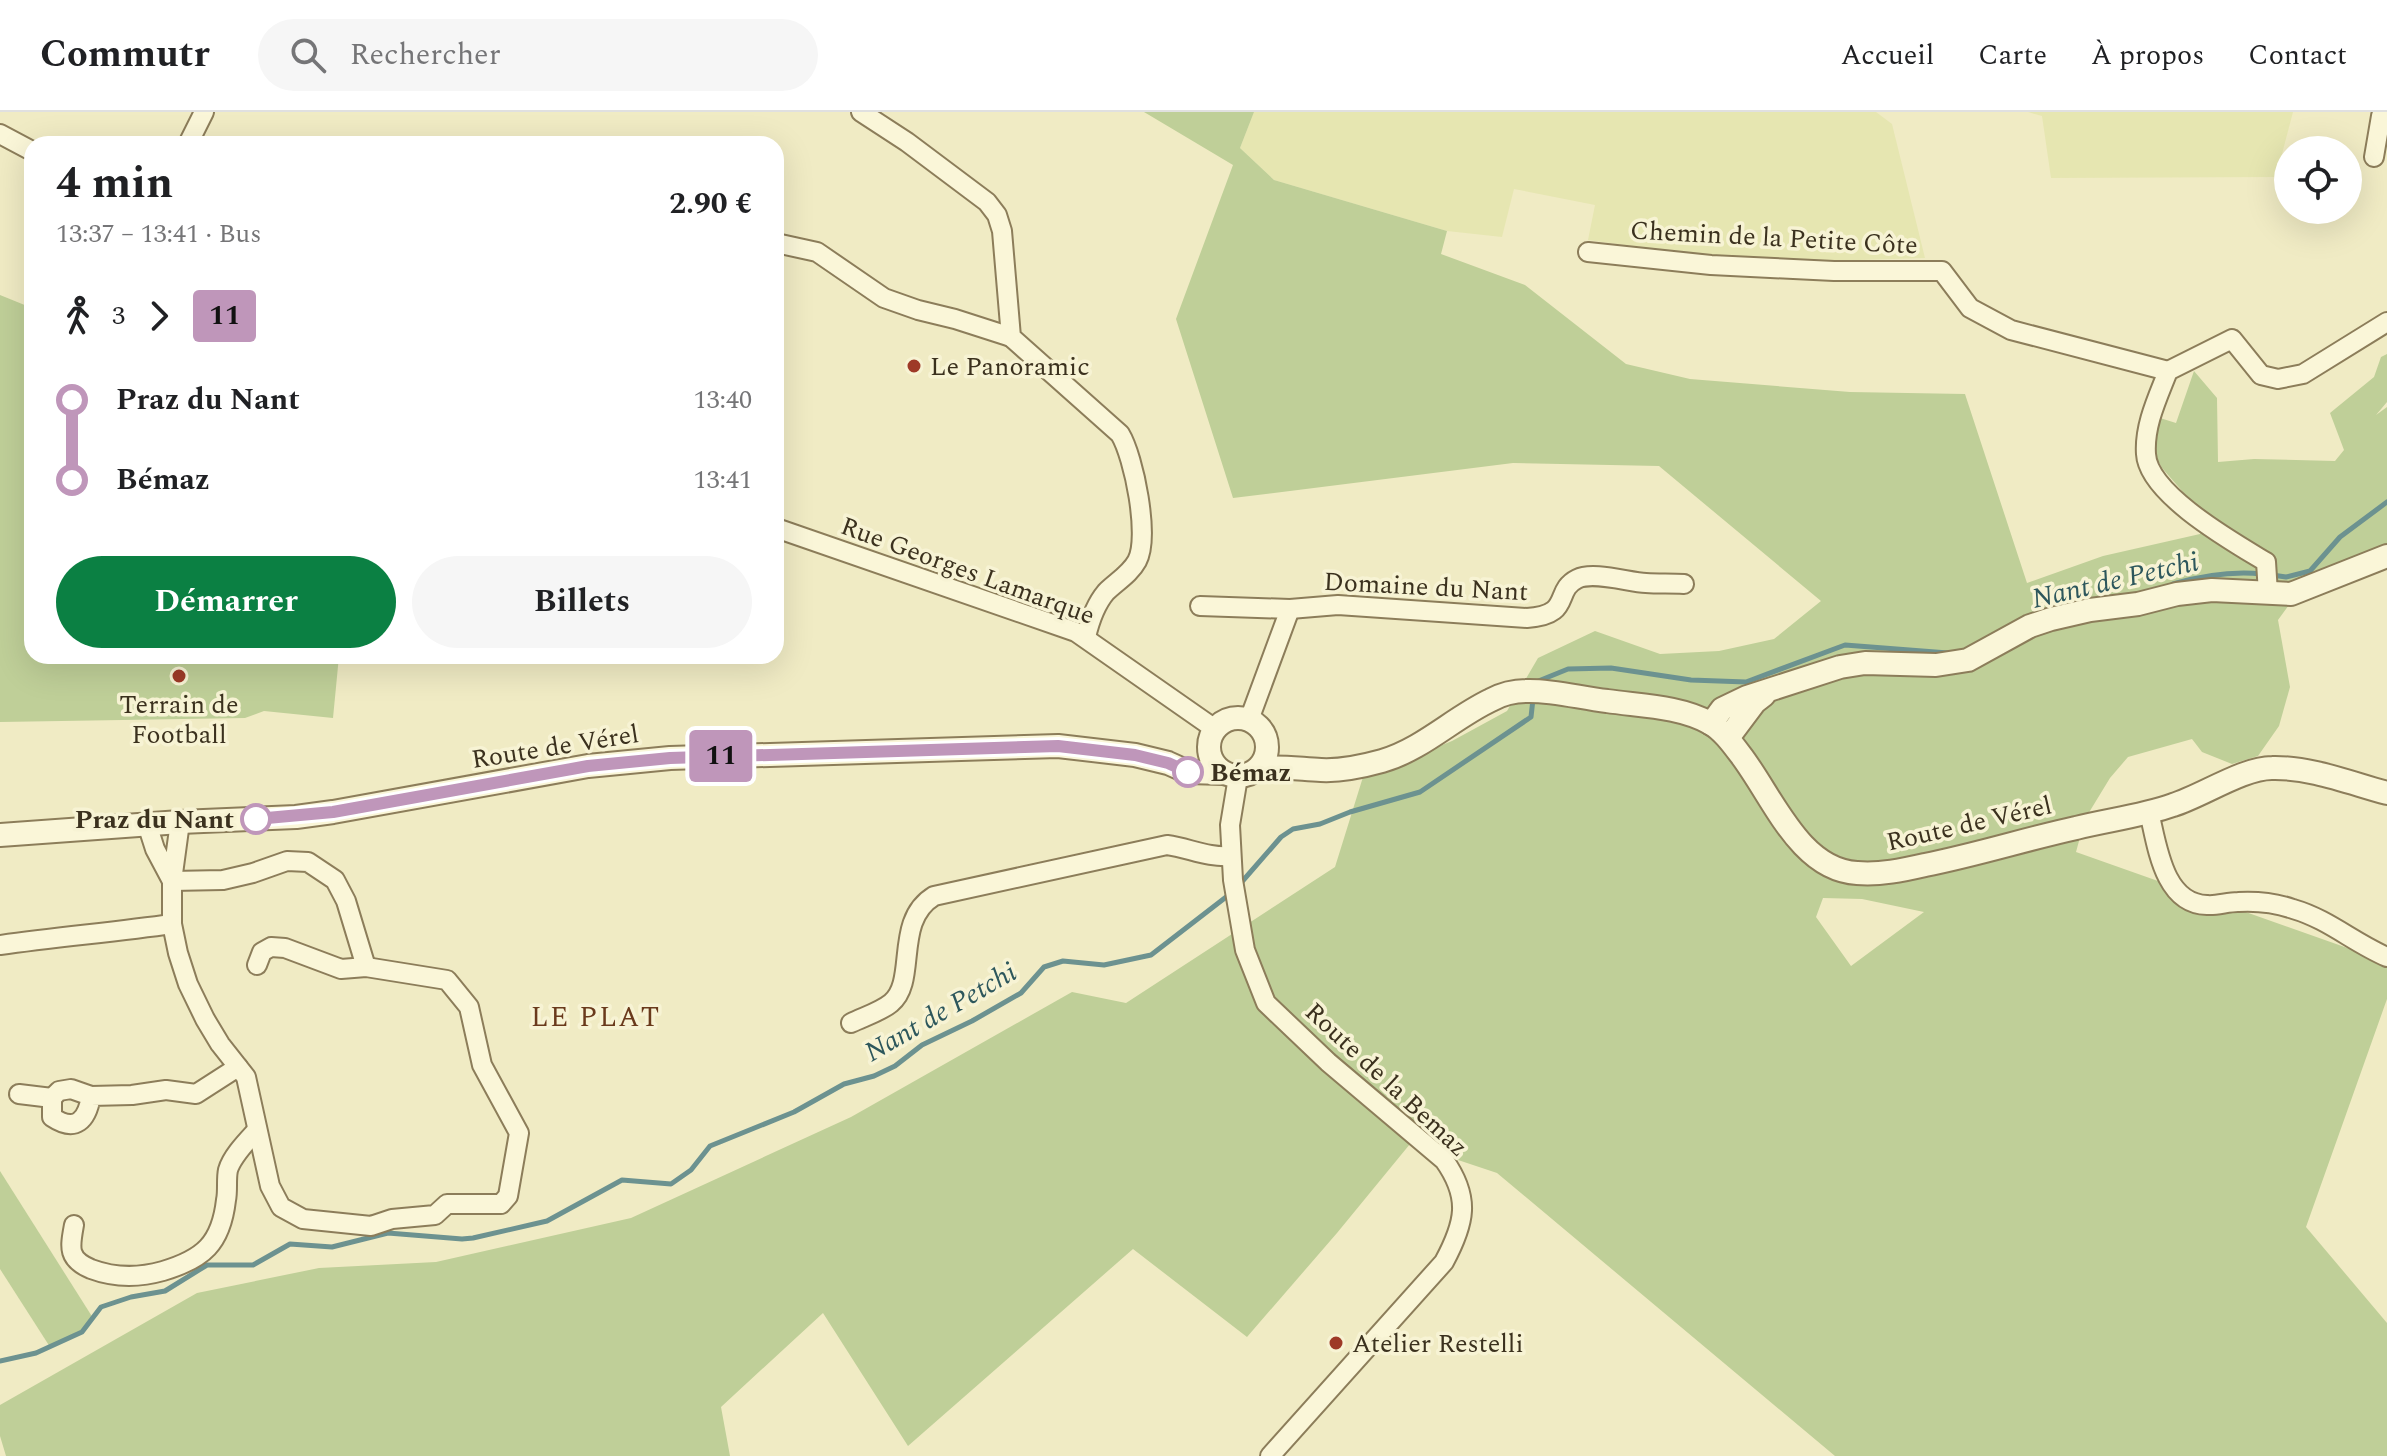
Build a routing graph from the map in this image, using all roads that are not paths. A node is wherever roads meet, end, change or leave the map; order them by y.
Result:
1 (204, 112) edge
2 (861, 112) edge
3 (2387, 118) edge
4 (0, 134) edge
5 (192, 136) edge
6 (24, 147) edge
7 (2374, 157) dead end
8 (784, 245) edge
9 (1588, 252) dead end
10 (2387, 322) edge
11 (1011, 337) junction
12 (2168, 371) junction
13 (784, 531) edge
14 (2387, 556) edge
15 (1684, 584) dead end
16 (2268, 587) junction
17 (1200, 606) dead end
18 (1290, 609) junction
19 (1086, 637) junction
20 (1249, 720) junction
21 (1720, 731) junction
22 (1212, 737) junction
23 (1266, 739) junction
24 (1168, 763) junction
25 (1355, 766) junction
26 (1240, 772) junction
27 (2387, 793) edge
28 (2149, 812) junction
29 (180, 822) junction
30 (147, 824) junction
31 (0, 835) edge
32 (1231, 856) junction
33 (172, 881) junction
34 (172, 924) junction
35 (0, 945) edge
36 (2387, 957) edge
37 (257, 965) dead end
38 (366, 967) junction
39 (851, 1023) dead end
40 (238, 1067) junction
41 (19, 1094) dead end
42 (91, 1096) junction
43 (52, 1098) junction
44 (257, 1130) junction
45 (74, 1225) dead end
46 (1270, 1456) edge

1 - 5 street
2 - 11 street
3 - 7 street
4 - 6 street
8 - 11 street
9 - 12 street, Chemin de la Petite Côte
10 - 12 street
11 - 19 street
12 - 16 street
13 - 19 street, Rue Georges Lamarque
14 - 16 street
15 - 18 street, Domaine du Nant
16 - 21 street
17 - 18 street, Domaine du Nant
18 - 20 street, Domaine du Nant
19 - 22 street, Rue Georges Lamarque
20 - 22 street
20 - 23 street
21 - 25 street, Route de Vérel
21 - 28 street, Route de Vérel
22 - 24 street
22 - 26 street
23 - 25 street, Route de Vérel
23 - 26 street
24 - 26 street, Route de Vérel
24 - 29 street, Route de Vérel
25 - 26 street, Route de Vérel
26 - 32 street, Route de la Bemaz
27 - 28 street, Route de Vérel
28 - 36 street
29 - 30 street, Route de Vérel
29 - 33 street
30 - 31 street, Route de Vérel
30 - 33 street
32 - 39 street
32 - 46 street, Route de la Bemaz
33 - 34 street
33 - 38 street
34 - 35 street
34 - 40 street
37 - 38 street
38 - 44 street
40 - 42 street
40 - 44 street
41 - 43 street
42 - 43 street
42 - 43 street
44 - 45 street

